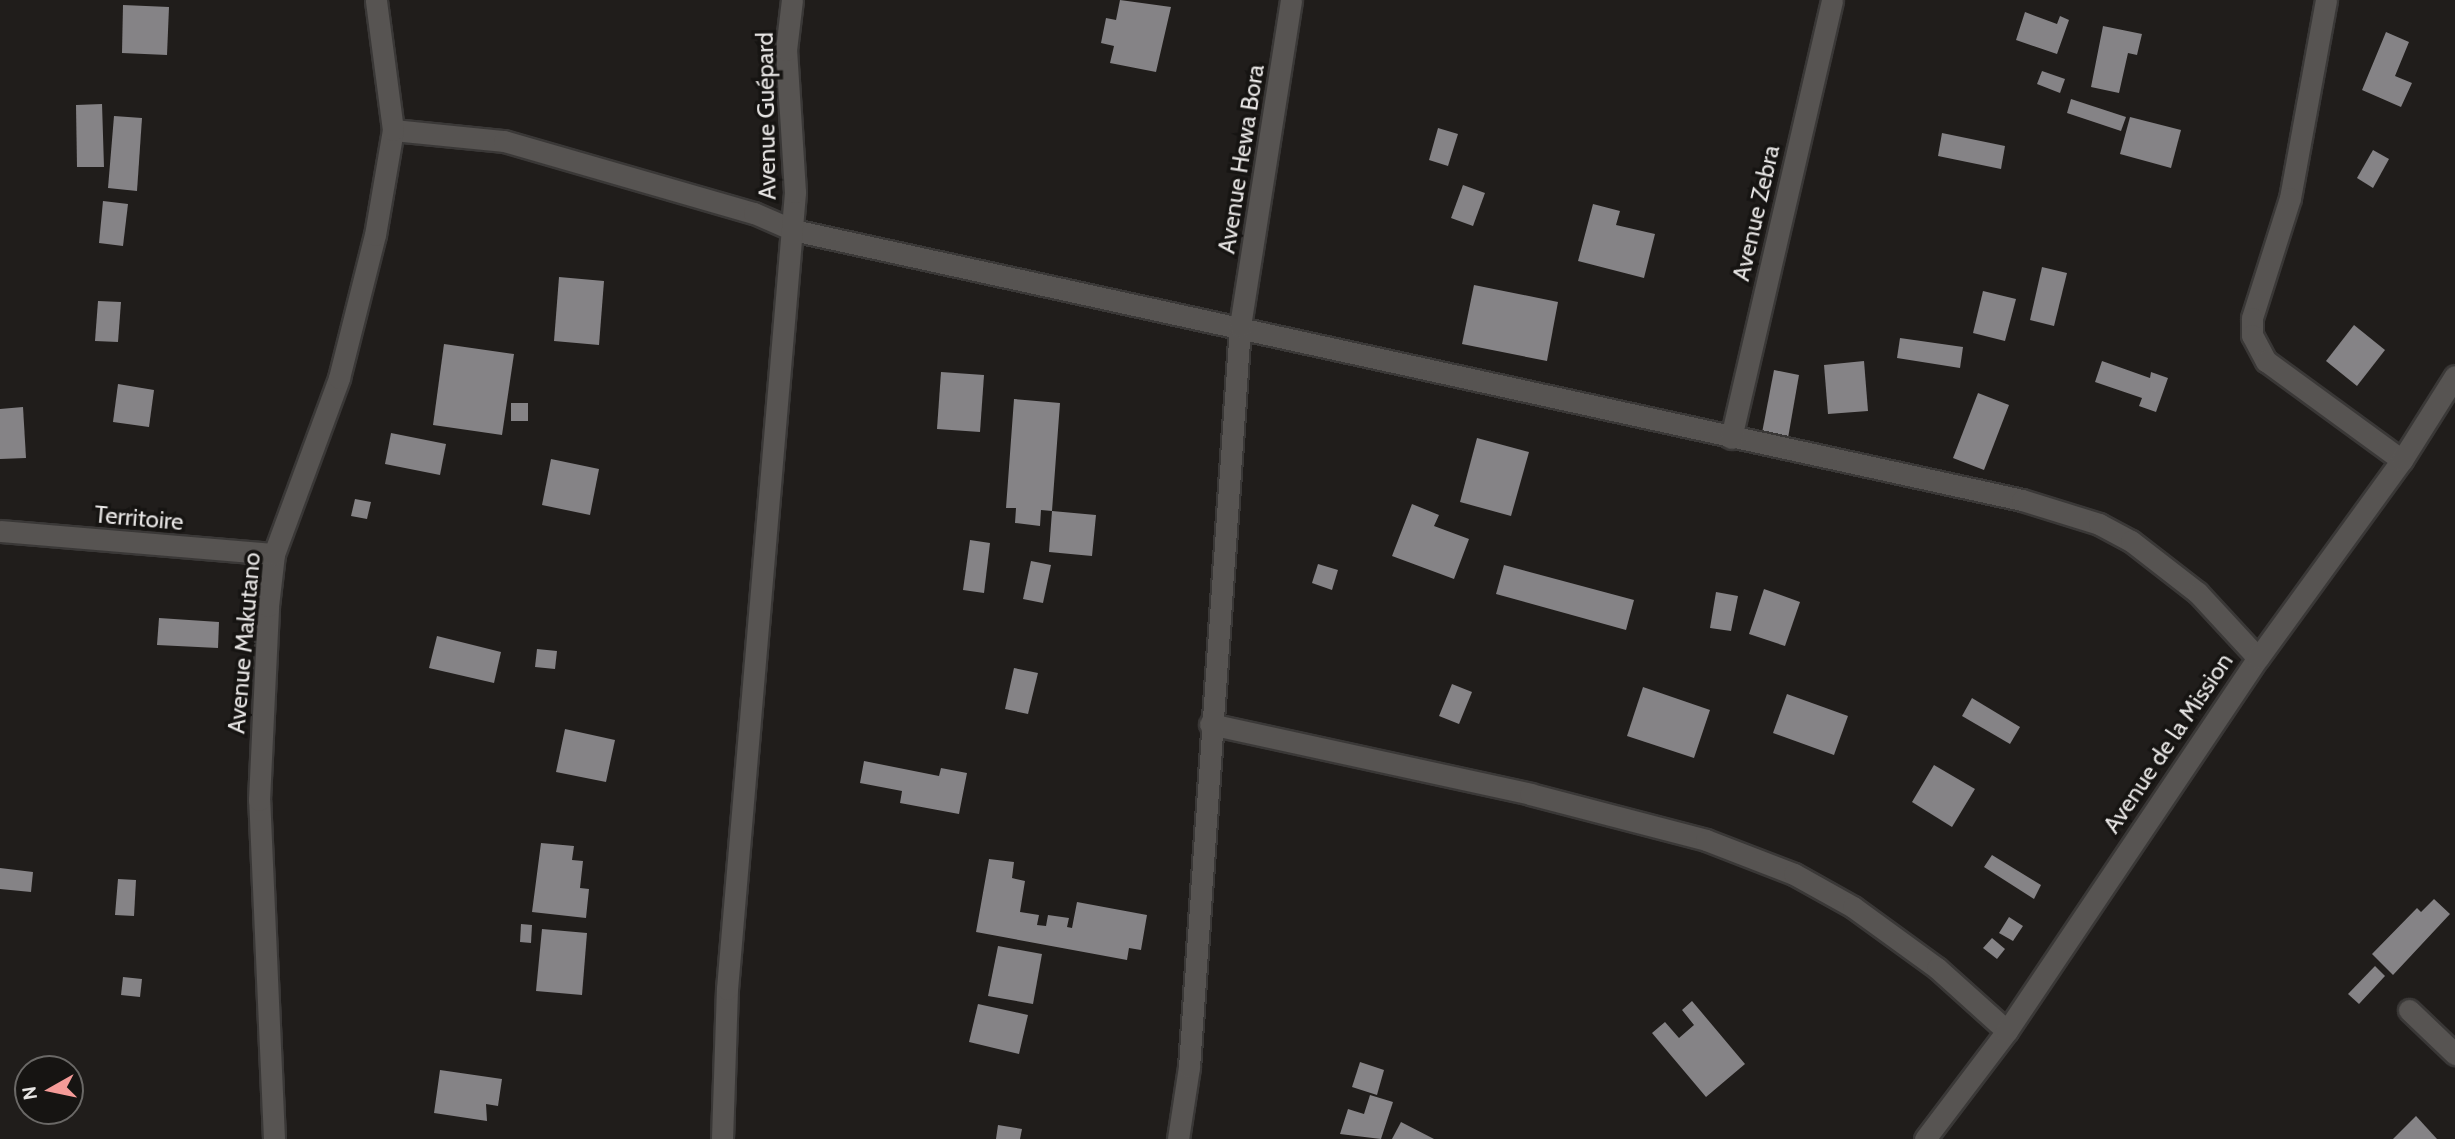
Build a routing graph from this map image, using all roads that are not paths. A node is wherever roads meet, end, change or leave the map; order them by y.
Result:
1 (376, 0) edge
2 (792, 0) edge
3 (1291, 0) edge
4 (1832, 0) edge
5 (2326, 0) edge
6 (393, 130) junction
7 (793, 230) junction
8 (1240, 326) junction
9 (2455, 376) edge
10 (1731, 438) junction
11 (2402, 460) junction
12 (0, 531) edge
13 (274, 554) junction
14 (2258, 658) junction
15 (1210, 724) junction
16 (2409, 1010) dead end
17 (2007, 1031) junction
18 (2455, 1054) edge
19 (274, 1139) edge
20 (722, 1139) edge
21 (1178, 1139) edge
22 (1924, 1139) edge

1 - 6 street, Avenue Makutano
2 - 7 street, Avenue Guépard
3 - 8 street, Avenue Hewa Bora
4 - 10 street, Avenue Zebra
5 - 11 street
6 - 7 street
6 - 13 street, Avenue Makutano
7 - 8 street
7 - 20 street, Avenue Guépard
8 - 10 street
8 - 15 street, Avenue Hewa Bora
9 - 11 street, Avenue de la Mission
10 - 14 street
11 - 14 street, Avenue de la Mission
12 - 13 street, Territoire
13 - 19 street, Avenue Makutano
14 - 17 street, Avenue de la Mission
15 - 17 street
15 - 21 street, Avenue Hewa Bora
16 - 18 street
17 - 22 street, Avenue de la Mission

